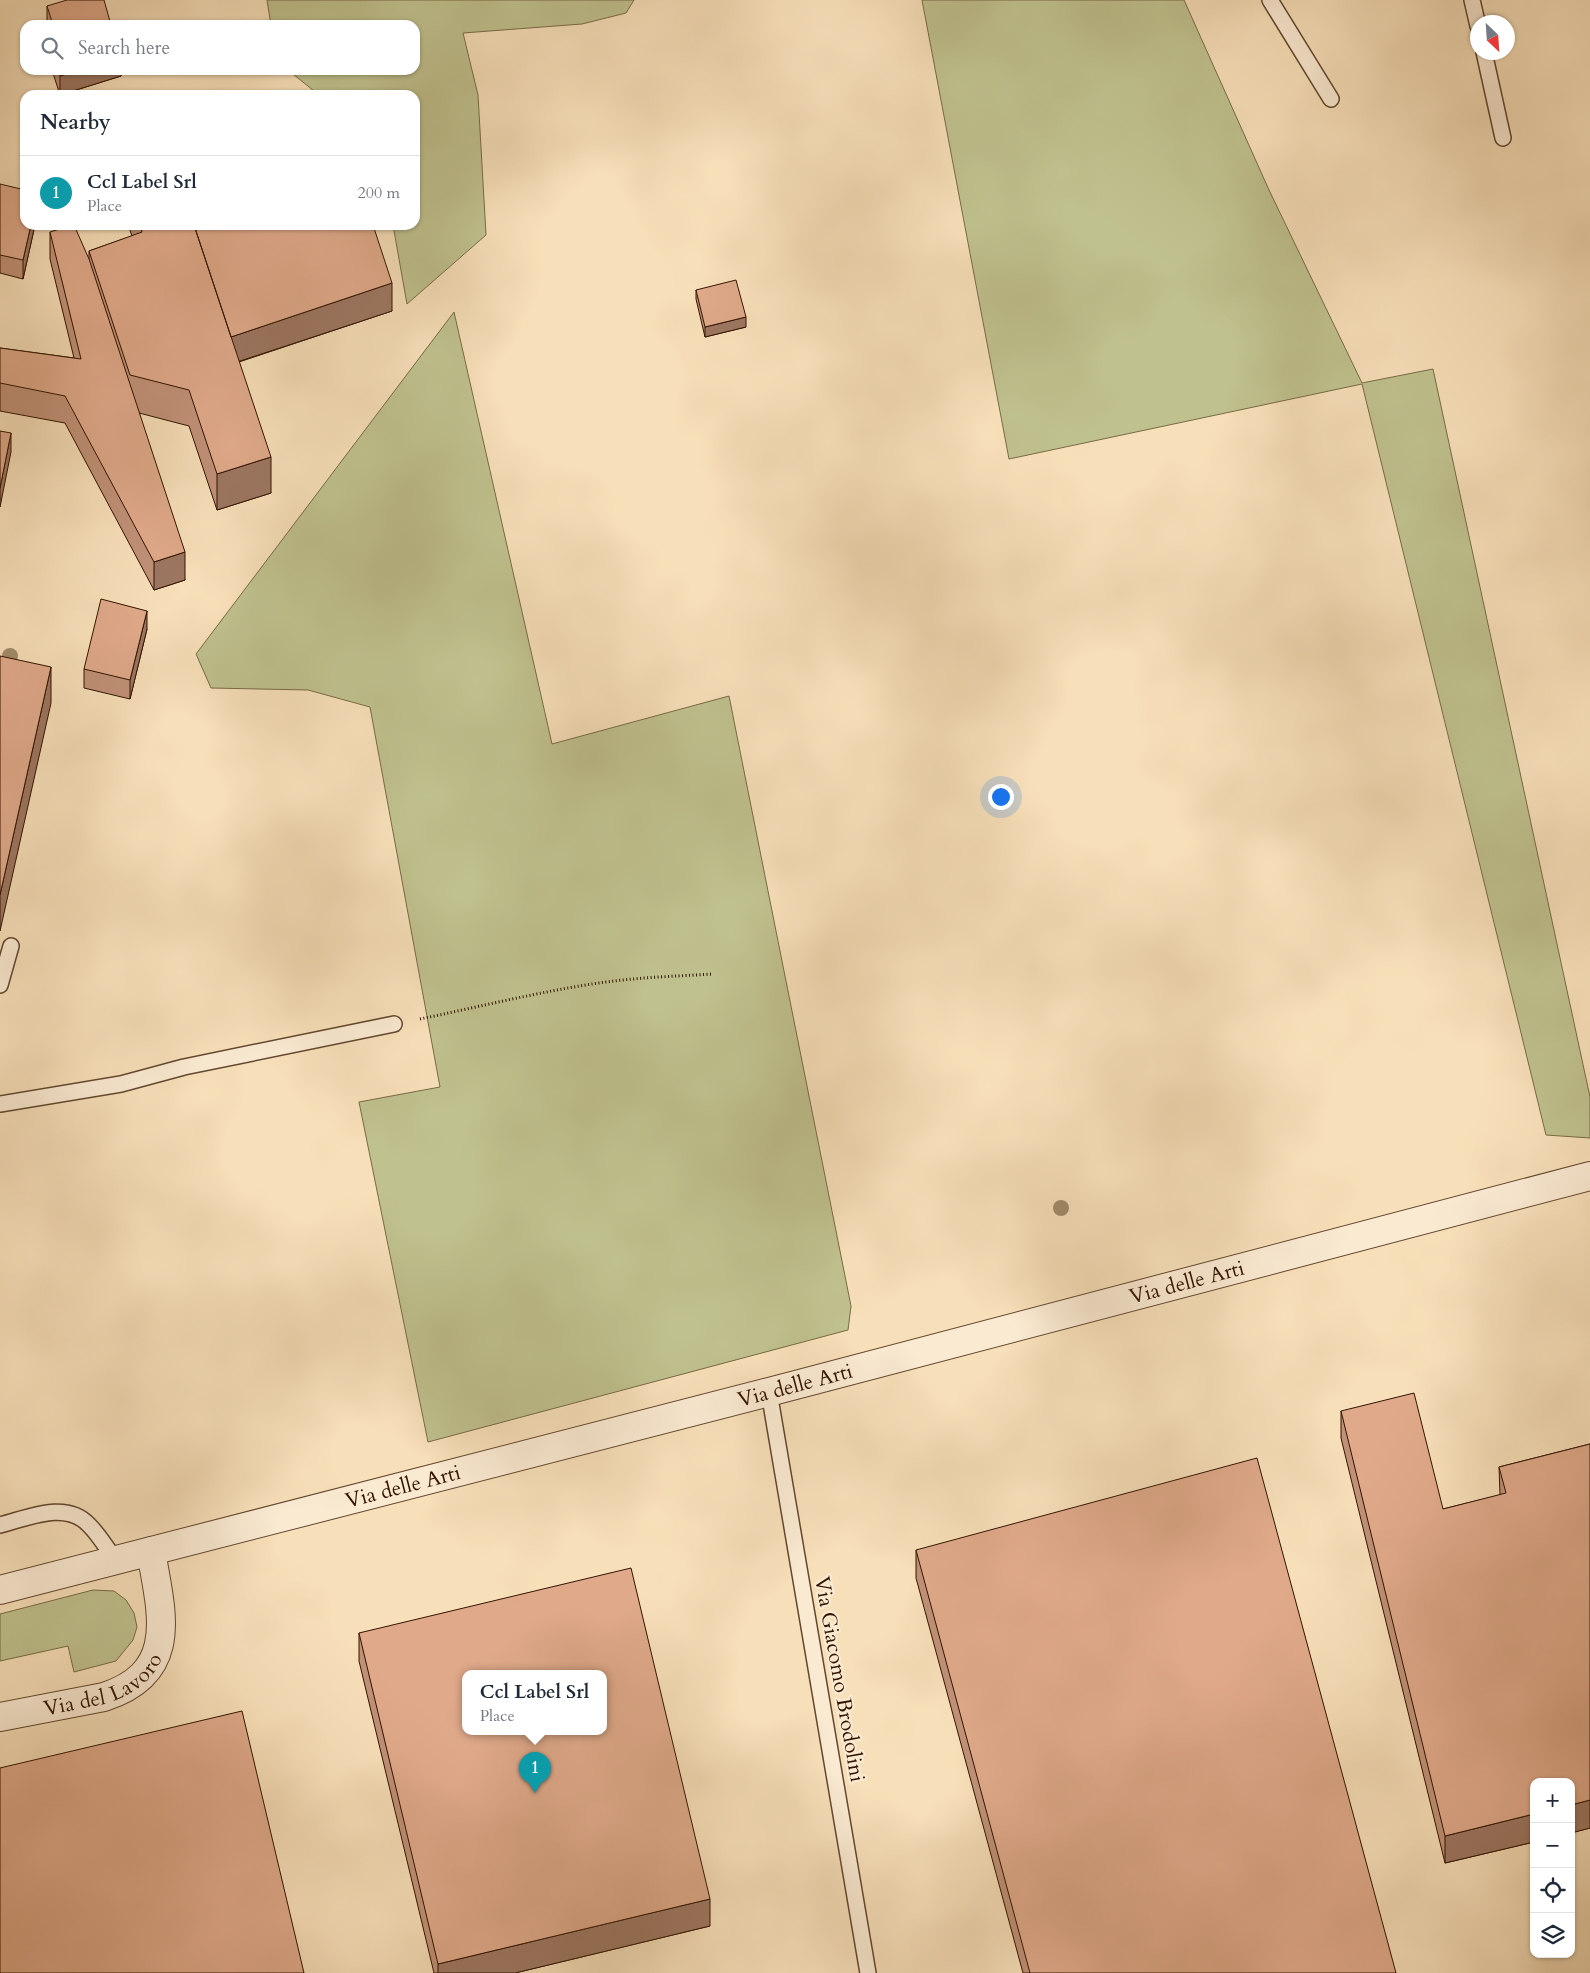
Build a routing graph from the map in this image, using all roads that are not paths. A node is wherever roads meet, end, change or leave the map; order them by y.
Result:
1 (1270, 0) edge
2 (1472, 0) edge
3 (1475, 15) edge
4 (1486, 60) edge
5 (1331, 99) dead end
6 (1503, 138) dead end
7 (11, 946) dead end
8 (0, 985) edge
9 (394, 1024) road end
10 (0, 1104) edge
11 (1590, 1176) edge
12 (769, 1392) junction
13 (0, 1524) edge
14 (151, 1551) junction
15 (115, 1560) junction
16 (0, 1590) edge
17 (0, 1717) edge
18 (868, 1973) edge

1 - 5 lane
2 - 3 lane
4 - 6 lane
7 - 8 lane
9 - 10 lane
11 - 12 street, Via delle Arti
12 - 14 street, Via delle Arti
12 - 18 lane, Via Giacomo Brodolini
13 - 15 lane
14 - 15 street, Via delle Arti
14 - 17 street, Via del Lavoro
15 - 16 street, Via delle Arti

